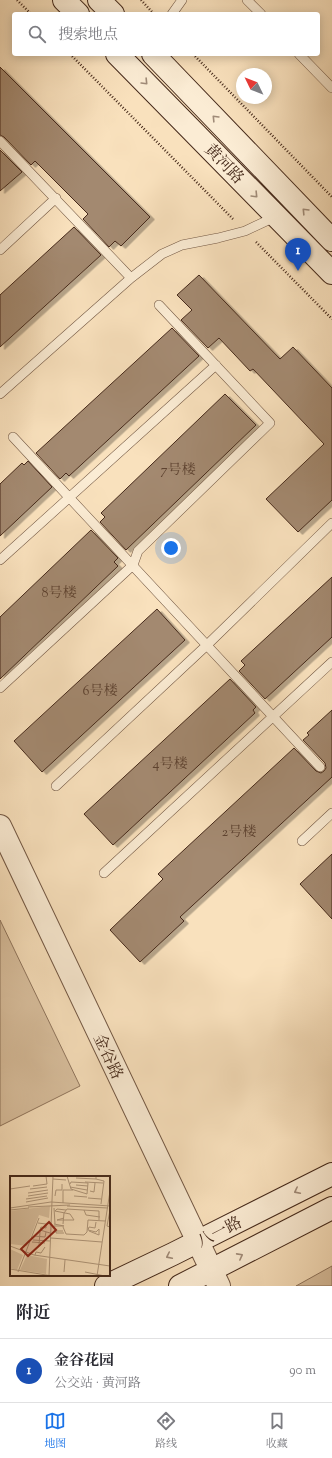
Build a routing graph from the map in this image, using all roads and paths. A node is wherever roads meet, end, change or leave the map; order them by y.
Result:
1 (17, 0) edge
2 (64, 0) edge
3 (99, 0) edge
4 (141, 0) edge
5 (182, 0) edge
6 (247, 0) edge
7 (29, 12) edge
8 (76, 12) edge
9 (111, 12) edge
10 (152, 12) edge
11 (173, 12) edge
12 (259, 12) edge
13 (72, 56) edge
14 (119, 56) edge
15 (155, 56) edge
16 (195, 56) edge
17 (302, 56) edge
18 (332, 88) edge
19 (0, 141) edge
20 (332, 197) edge
21 (56, 198) junction
22 (277, 216) junction
23 (245, 231) junction
24 (332, 240) edge
25 (0, 250) edge
26 (332, 272) edge
27 (131, 278) junction
28 (159, 305) dead end
29 (332, 319) edge
30 (216, 365) junction
31 (0, 394) edge
32 (13, 437) dead end
33 (70, 497) junction
34 (332, 523) edge
35 (0, 560) edge
36 (133, 565) junction
37 (206, 645) junction
38 (332, 662) edge
39 (0, 688) edge
40 (273, 716) junction
41 (320, 767) dead end
42 (56, 786) dead end
43 (332, 813) edge
44 (0, 826) edge
45 (302, 841) dead end
46 (104, 873) dead end
47 (332, 1174) edge
48 (332, 1208) edge
49 (198, 1242) junction
50 (215, 1278) edge
51 (106, 1286) edge
52 (180, 1286) edge

1 - 7 path
2 - 8 main road
3 - 9 main road
4 - 10 path
5 - 11 lane
6 - 12 lane
13 - 23 path
14 -> 22 main road, 黄河路
24 -> 15 main road, 黄河路
16 - 20 path
17 - 18 lane
19 - 21 lane
21 - 25 lane
21 - 27 lane
22 - 23 lane
22 - 26 main road, 黄河路
23 - 27 lane
23 - 29 path
27 - 31 lane
28 - 30 lane
30 - 33 lane
30 - 36 lane
32 - 33 lane
33 - 35 lane
33 - 36 lane
34 - 37 lane
36 - 37 lane
36 - 39 lane
37 - 40 lane
37 - 42 lane
38 - 40 lane
40 - 41 lane
40 - 46 lane
43 - 45 lane
44 - 49 main road, 金谷路
47 -> 49 main road, 八一路
50 -> 48 main road, 八一路
49 - 50 main road, 金谷路
49 -> 51 main road, 八一路
50 - 52 main road, 八一路

